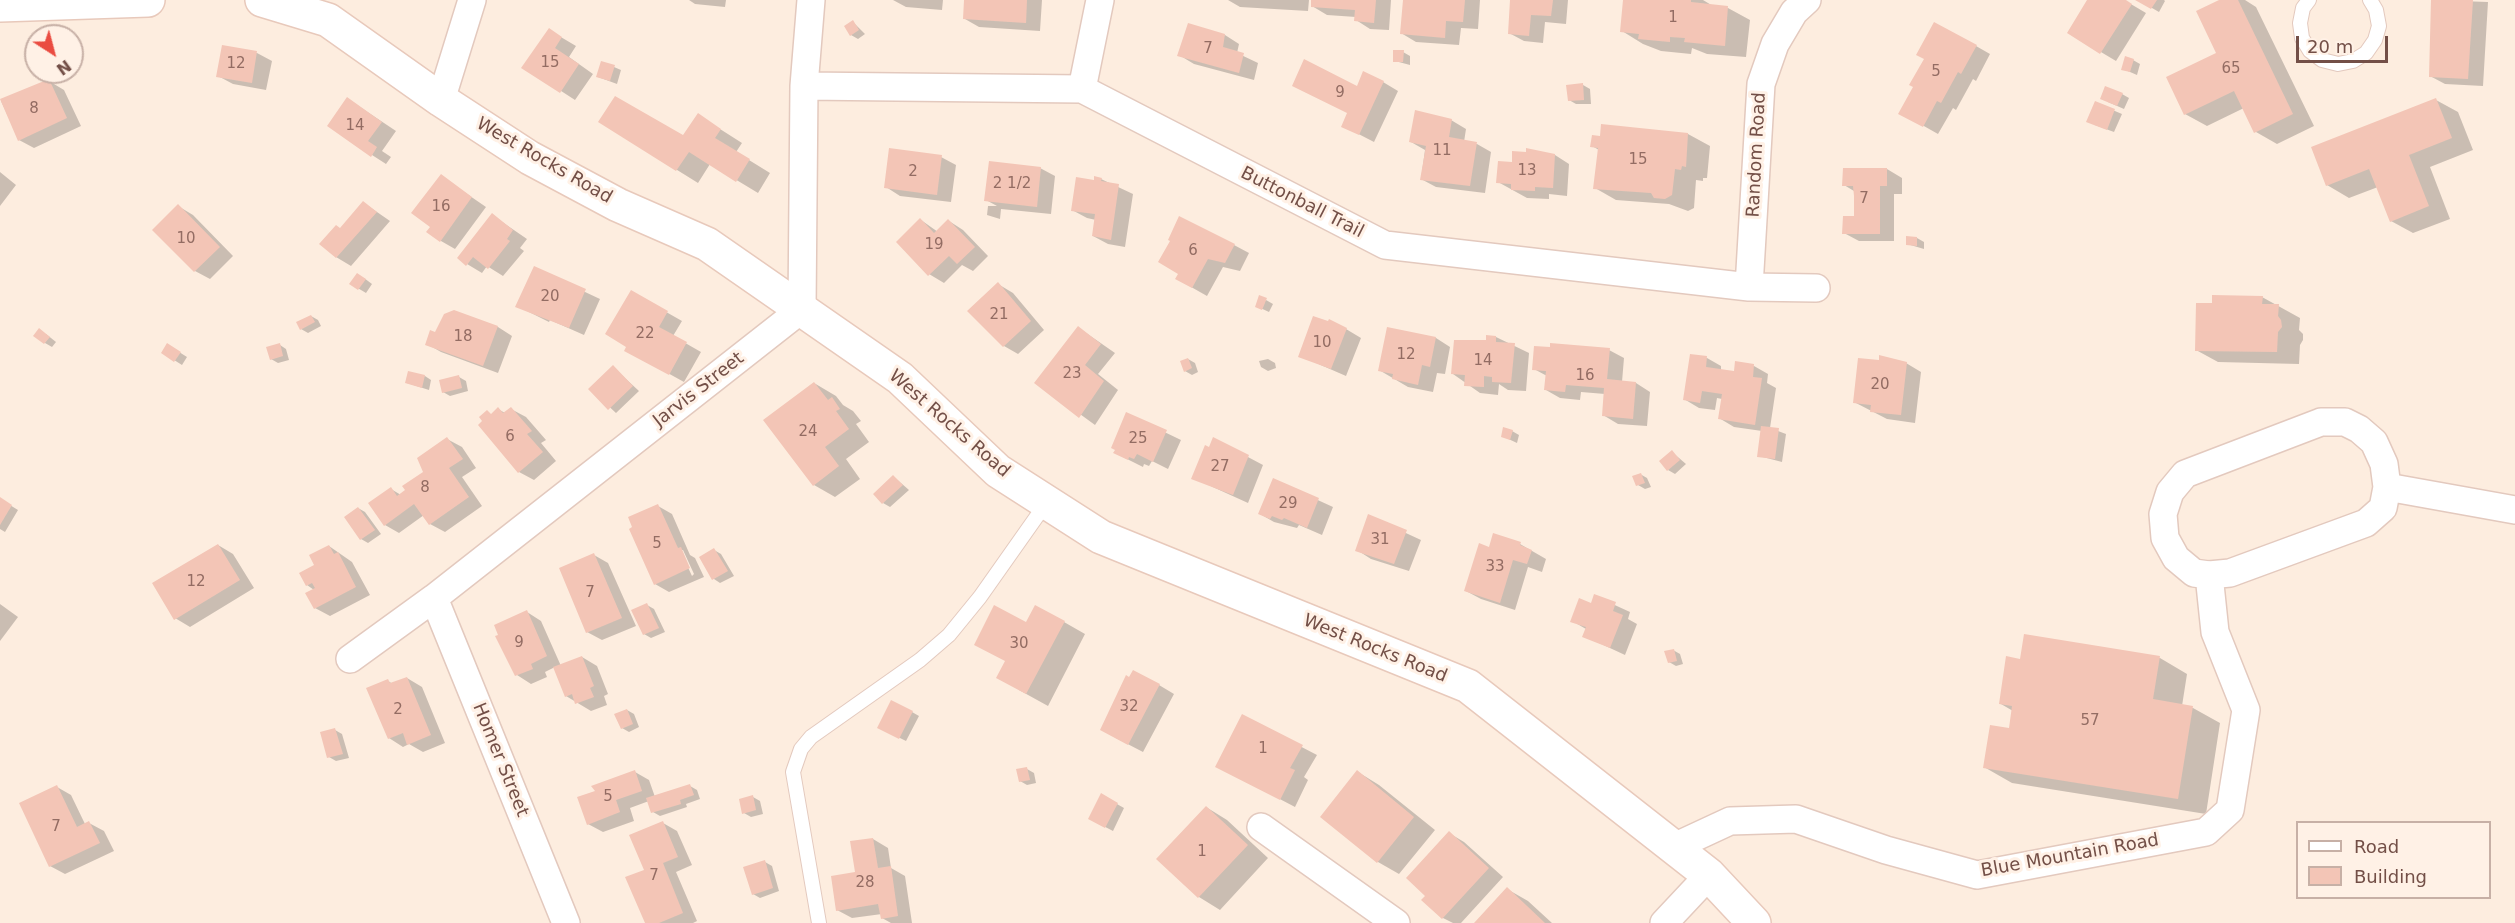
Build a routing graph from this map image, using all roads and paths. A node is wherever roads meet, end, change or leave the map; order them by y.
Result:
1 (148, 0) edge
2 (261, 0) edge
3 (472, 0) edge
4 (811, 0) edge
5 (1100, 0) edge
6 (1807, 0) edge
7 (2309, 0) edge
8 (2370, 0) edge
9 (0, 5) edge
10 (804, 86) junction
11 (1082, 89) junction
12 (441, 100) junction
13 (1749, 287) junction
14 (1816, 288) dead end
15 (802, 309) junction
16 (2387, 487) junction
17 (1047, 502) junction
18 (2515, 510) edge
19 (2209, 575) junction
20 (434, 598) junction
21 (350, 659) dead end
22 (1261, 827) dead end
23 (1674, 847) junction
24 (1709, 875) junction
25 (566, 923) edge
26 (819, 923) edge
27 (1396, 923) edge
28 (1664, 923) edge
29 (1754, 923) edge

1 - 9 main road
2 - 12 main road, West Rocks Road
3 - 12 street
4 - 10 street
5 - 11 street
6 - 13 street, Random Road
7 - 8 lane
10 - 11 street, Buttonball Trail
10 - 15 street
11 - 13 street, Buttonball Trail
12 - 15 main road, West Rocks Road
13 - 14 street, Buttonball Trail
15 - 17 main road, West Rocks Road
15 - 20 street, Jarvis Street
16 - 18 street
16 - 19 street
16 - 19 street
17 - 23 main road, West Rocks Road
17 - 26 lane
19 - 23 street, Blue Mountain Road
20 - 21 street, Jarvis Street
20 - 25 street, Homer Street
22 - 27 street
23 - 24 main road, West Rocks Road
24 - 28 street
24 - 29 main road, West Rocks Road

